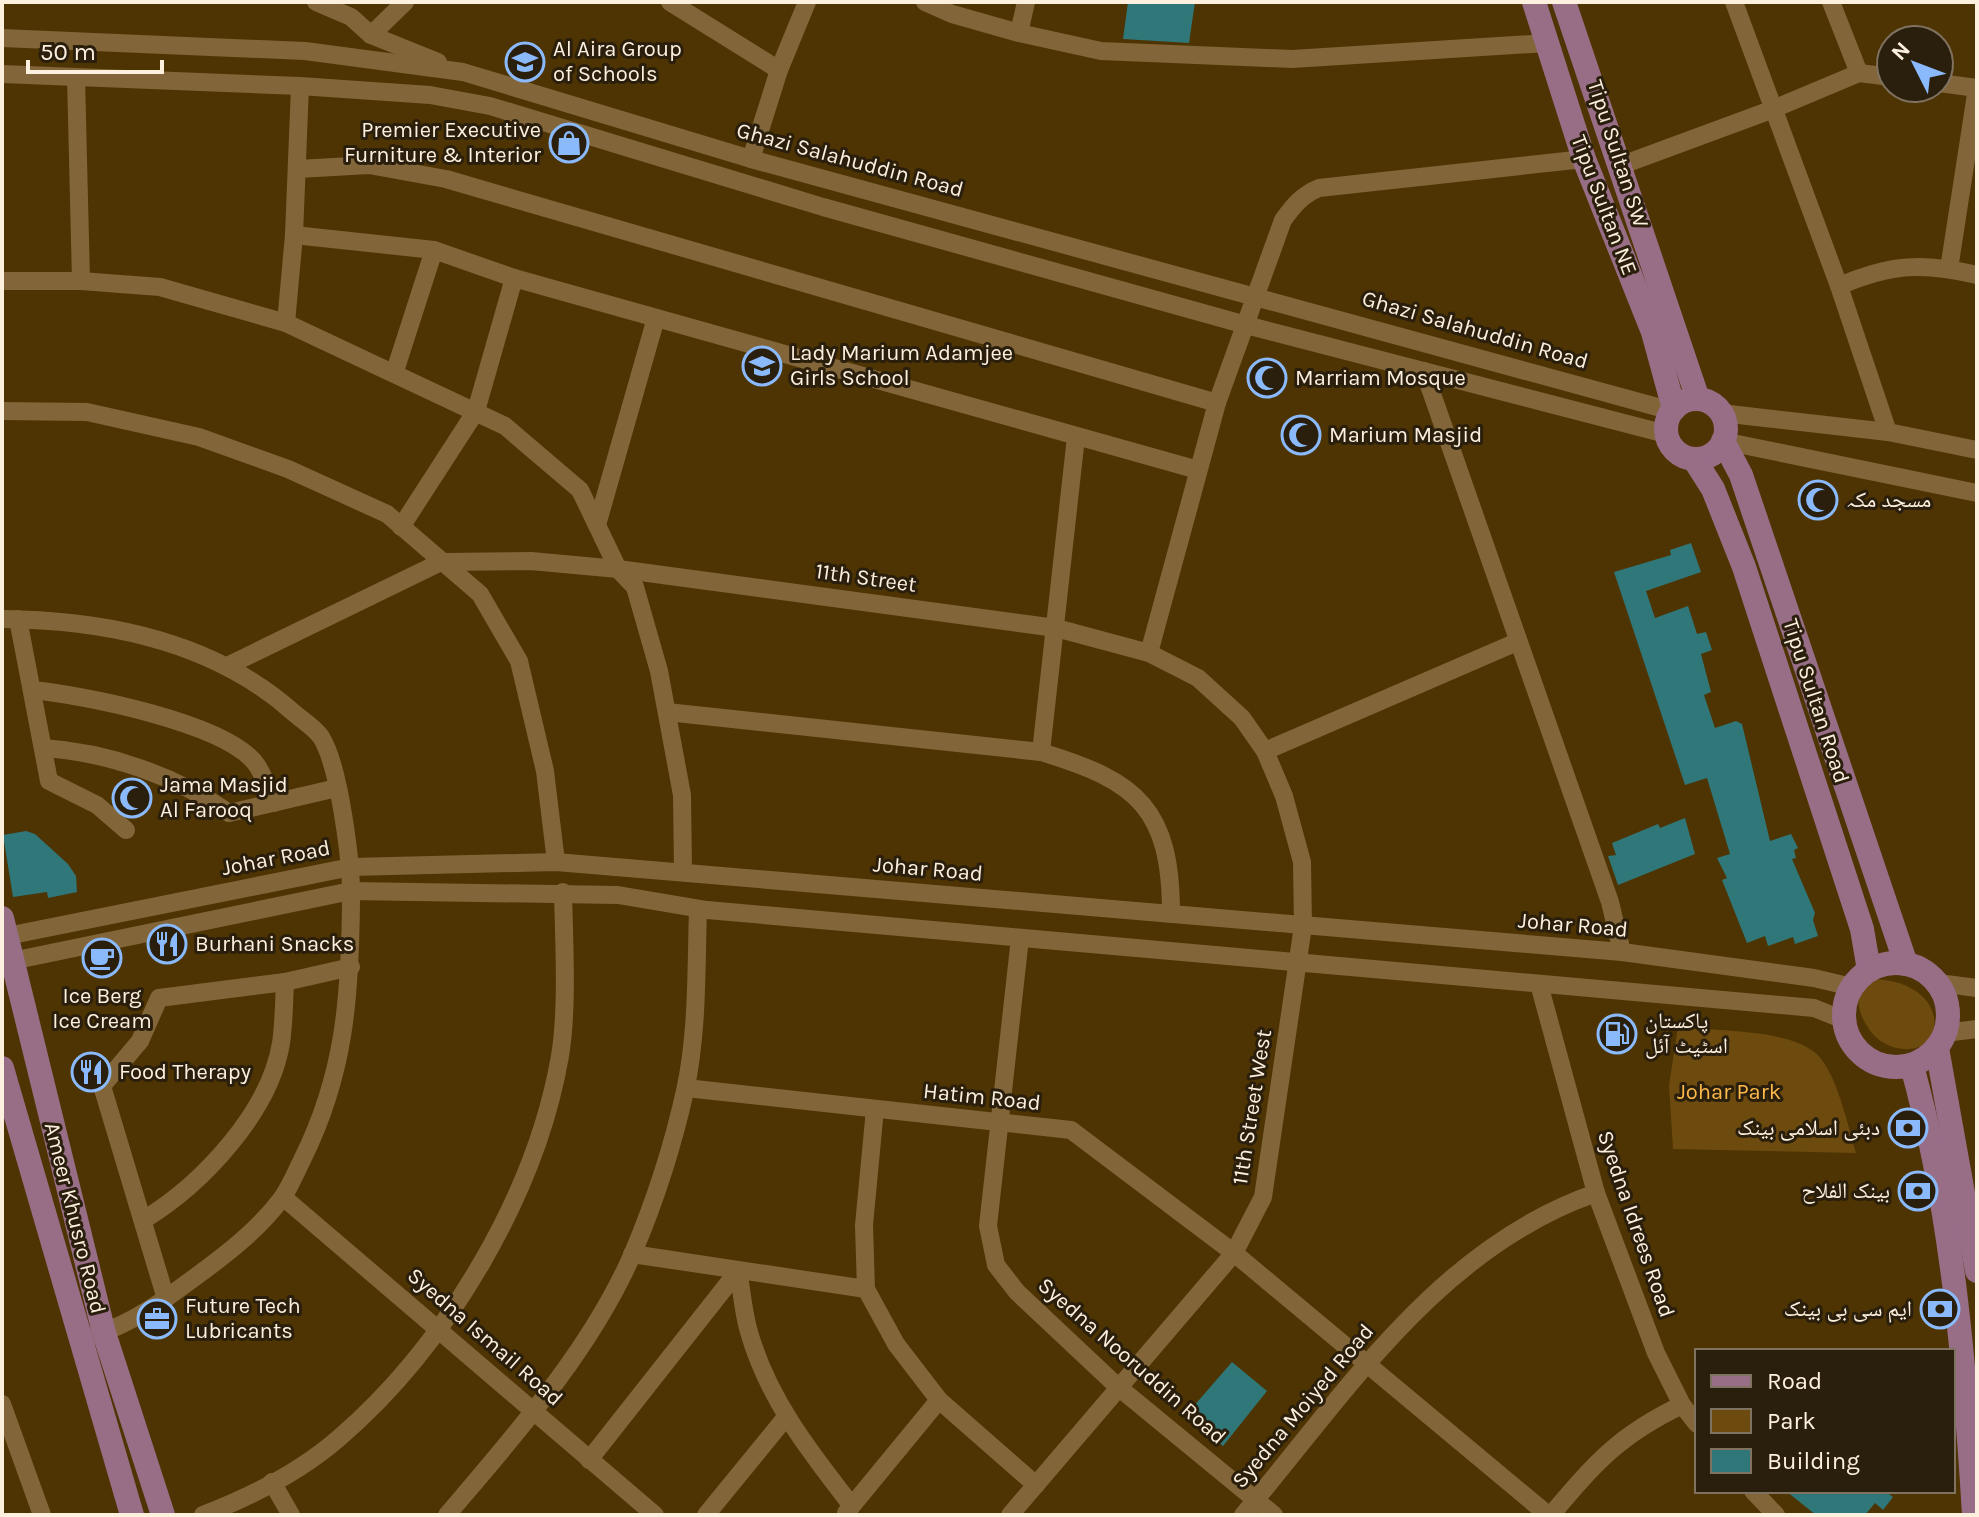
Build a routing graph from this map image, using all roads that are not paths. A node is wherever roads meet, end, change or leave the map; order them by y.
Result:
1 (316, 2) edge
2 (405, 2) edge
3 (670, 2) edge
4 (807, 2) edge
5 (925, 2) edge
6 (1026, 2) edge
7 (1534, 2) edge
8 (1564, 2) edge
9 (1734, 2) edge
10 (1831, 2) edge
11 (1019, 33) junction
12 (371, 35) junction
13 (2, 38) edge
14 (1547, 43) junction
15 (263, 49) junction
16 (779, 70) junction
17 (463, 72) junction
18 (1859, 73) junction
19 (2, 74) edge
20 (1875, 75) edge
21 (76, 77) junction
22 (264, 84) junction
23 (1955, 85) edge
24 (300, 86) junction
25 (1977, 88) edge
26 (1771, 110) junction
27 (751, 159) junction
28 (1584, 159) junction
29 (1622, 165) junction
30 (298, 169) junction
31 (294, 235) junction
32 (434, 250) junction
33 (1949, 269) junction
34 (1977, 275) edge
35 (514, 278) junction
36 (2, 281) edge
37 (81, 281) junction
38 (1839, 286) junction
39 (1257, 296) junction
40 (656, 318) junction
41 (286, 323) junction
42 (1246, 325) junction
43 (395, 371) junction
44 (1424, 371) junction
45 (1698, 399) junction
46 (1217, 403) junction
47 (2, 411) edge
48 (476, 411) junction
49 (1721, 413) junction
50 (1671, 418) junction
51 (1888, 432) junction
52 (1076, 437) junction
53 (1723, 441) junction
54 (1977, 450) edge
55 (1694, 459) junction
56 (1198, 470) junction
57 (1977, 493) edge
58 (597, 525) junction
59 (401, 527) junction
60 (441, 562) junction
61 (618, 569) junction
62 (10, 619) edge
63 (1056, 628) junction
64 (1517, 642) junction
65 (1149, 653) junction
66 (227, 666) junction
67 (32, 690) junction
68 (667, 712) junction
69 (43, 748) junction
70 (1265, 751) junction
71 (1041, 752) junction
72 (337, 788) junction
73 (274, 803) junction
74 (126, 830) dead end
75 (556, 862) junction
76 (351, 867) junction
77 (683, 871) junction
78 (707, 874) junction
79 (351, 891) junction
80 (563, 892) junction
81 (1044, 904) junction
82 (702, 909) junction
83 (1171, 914) junction
84 (1303, 926) junction
85 (3, 930) edge
86 (1020, 938) junction
87 (1042, 941) junction
88 (1622, 952) junction
89 (1297, 961) junction
90 (6, 962) edge
91 (1906, 964) junction
92 (351, 967) junction
93 (1861, 978) junction
94 (285, 982) junction
95 (1938, 983) junction
96 (1539, 984) junction
97 (1977, 988) edge
98 (1844, 1020) junction
99 (1977, 1029) edge
100 (1941, 1041) junction
101 (1912, 1066) junction
102 (2, 1068) edge
103 (686, 1088) junction
104 (875, 1109) junction
105 (999, 1124) junction
106 (1596, 1193) junction
107 (283, 1197) junction
108 (145, 1219) junction
109 (1234, 1253) junction
110 (632, 1254) junction
111 (738, 1271) junction
112 (1977, 1271) edge
113 (866, 1289) junction
114 (166, 1299) junction
115 (438, 1326) junction
116 (104, 1333) junction
117 (80, 1340) junction
118 (1364, 1363) junction
119 (1117, 1386) junction
120 (939, 1400) junction
121 (2, 1404) edge
122 (1682, 1405) junction
123 (533, 1410) junction
124 (786, 1417) junction
125 (1695, 1421) edge
126 (589, 1460) junction
127 (272, 1482) junction
128 (1036, 1485) junction
129 (1755, 1493) edge
130 (1256, 1500) junction
131 (848, 1511) edge
132 (42, 1515) edge
133 (132, 1515) edge
134 (163, 1515) edge
135 (203, 1515) edge
136 (291, 1515) edge
137 (447, 1515) edge
138 (655, 1515) edge
139 (706, 1515) edge
140 (1010, 1515) edge
141 (1243, 1515) edge
142 (1274, 1515) edge
143 (1550, 1515) edge
144 (1776, 1515) edge
145 (1974, 1515) edge

1 - 12 street
2 - 12 street
3 - 16 street
4 - 16 street
5 - 11 street
6 - 11 street
7 - 14 main road, Tipu Sultan NE
8 - 29 main road, Tipu Sultan SW
9 - 26 street
10 - 18 street
11 - 14 street
12 - 17 street
13 - 15 street, Ghazi Salahuddin Road
14 - 28 main road, Tipu Sultan NE
15 - 17 street, Ghazi Salahuddin Road
15 - 22 street
16 - 27 street
17 - 27 street, Ghazi Salahuddin Road
18 - 20 street
18 - 26 street
19 - 21 street
21 - 22 street
21 - 37 street
22 - 24 street
23 - 25 street
24 - 30 street
24 - 42 street
25 - 33 street
26 - 29 street
26 - 38 street
27 - 39 street, Ghazi Salahuddin Road
28 - 39 street
28 - 50 main road, Tipu Sultan NE
29 - 45 main road, Tipu Sultan SW
30 - 31 street
30 - 46 street
31 - 32 street
31 - 41 street
32 - 35 street
32 - 43 street
33 - 34 street
33 - 38 street
35 - 40 street
35 - 48 street
36 - 37 street
37 - 41 street
38 - 51 street
39 - 42 street
39 - 50 street, Ghazi Salahuddin Road
40 - 52 street
40 - 58 street
41 - 43 street
42 - 44 street
42 - 46 street
43 - 48 street
44 - 50 street
44 - 64 street
45 - 49 main road
45 - 50 main road
46 - 56 street
47 - 59 street
48 - 58 street
48 - 59 street
49 - 51 street
49 - 53 main road
50 - 55 main road
51 - 54 street
52 - 56 street
52 - 63 street
53 - 55 main road
53 - 57 street
53 - 91 main road, Tipu Sultan Road
55 - 93 main road, Tipu Sultan Road
56 - 65 street
58 - 61 street
59 - 60 street
60 - 61 street, 11th Street
60 - 66 street, 11th Street
60 - 75 street
61 - 63 street, 11th Street
61 - 68 street
62 - 66 street
62 - 67 street
63 - 65 street, 11th Street
63 - 71 street
64 - 70 street
64 - 88 street
65 - 70 street, 11th Street
66 - 72 street
67 - 69 street
67 - 73 street
68 - 71 street
68 - 77 street
69 - 73 street
69 - 74 street
70 - 84 street, 11th Street
71 - 83 street
72 - 73 street
72 - 76 street
75 - 76 street, Johar Road
75 - 77 street, Johar Road
76 - 79 street
76 - 85 street, Johar Road
77 - 78 street, Johar Road
78 - 81 street, Johar Road
78 - 82 street
79 - 80 street
79 - 90 street
79 - 92 street
80 - 82 street
80 - 115 street
81 - 83 street, Johar Road
81 - 87 street
82 - 86 street
82 - 103 street
83 - 84 street, Johar Road
84 - 88 street, Johar Road
84 - 89 street, 11th Street
85 - 90 main road, Ameer Khusro Road
86 - 87 street
86 - 105 street, Syedna Nooruddin Road
87 - 89 street
88 - 93 street, Johar Road
89 - 96 street
89 - 109 street, 11th Street West
90 - 116 main road, Ameer Khusro Road
91 - 93 main road
91 - 95 main road
92 - 94 street
92 - 107 street
93 - 98 main road
94 - 108 street
94 - 108 street
95 - 97 street
95 - 100 main road
96 - 98 street
96 - 106 street, Syedna Idrees Road
98 - 101 main road
99 - 100 street
100 - 101 main road
100 - 112 main road
101 - 145 main road
102 - 117 main road, Ameer Khusro Road
103 - 104 street, Hatim Road
103 - 110 street
104 - 105 street, Hatim Road
104 - 113 street
105 - 109 street, Hatim Road
105 - 119 street, Syedna Nooruddin Road
106 - 118 street, Syedna Moiyed Road
106 - 122 street, Syedna Idrees Road
107 - 114 street
107 - 115 street, Syedna Ismail Road
108 - 114 street
109 - 118 street, Hatim Road
109 - 119 street, 11th Street West
110 - 111 street
110 - 123 street
111 - 113 street
111 - 124 street
111 - 126 street
113 - 120 street
114 - 116 street
115 - 123 street, Syedna Ismail Road
115 - 127 street
116 - 117 street
116 - 134 main road, Ameer Khusro Road
117 - 133 main road, Ameer Khusro Road
118 - 130 street, Syedna Moiyed Road
118 - 143 street, Hatim Road
119 - 128 street, 11th Street West
119 - 130 street, Syedna Nooruddin Road
120 - 128 street
120 - 131 street
121 - 132 street
122 - 125 street, Syedna Idrees Road
122 - 143 street
123 - 126 street, Syedna Ismail Road
123 - 137 street
124 - 131 street
124 - 139 street
126 - 138 street, Syedna Ismail Road
127 - 135 street
127 - 136 street
128 - 140 street, 11th Street West
129 - 144 street
130 - 141 street, Syedna Moiyed Road
130 - 142 street, Syedna Nooruddin Road

